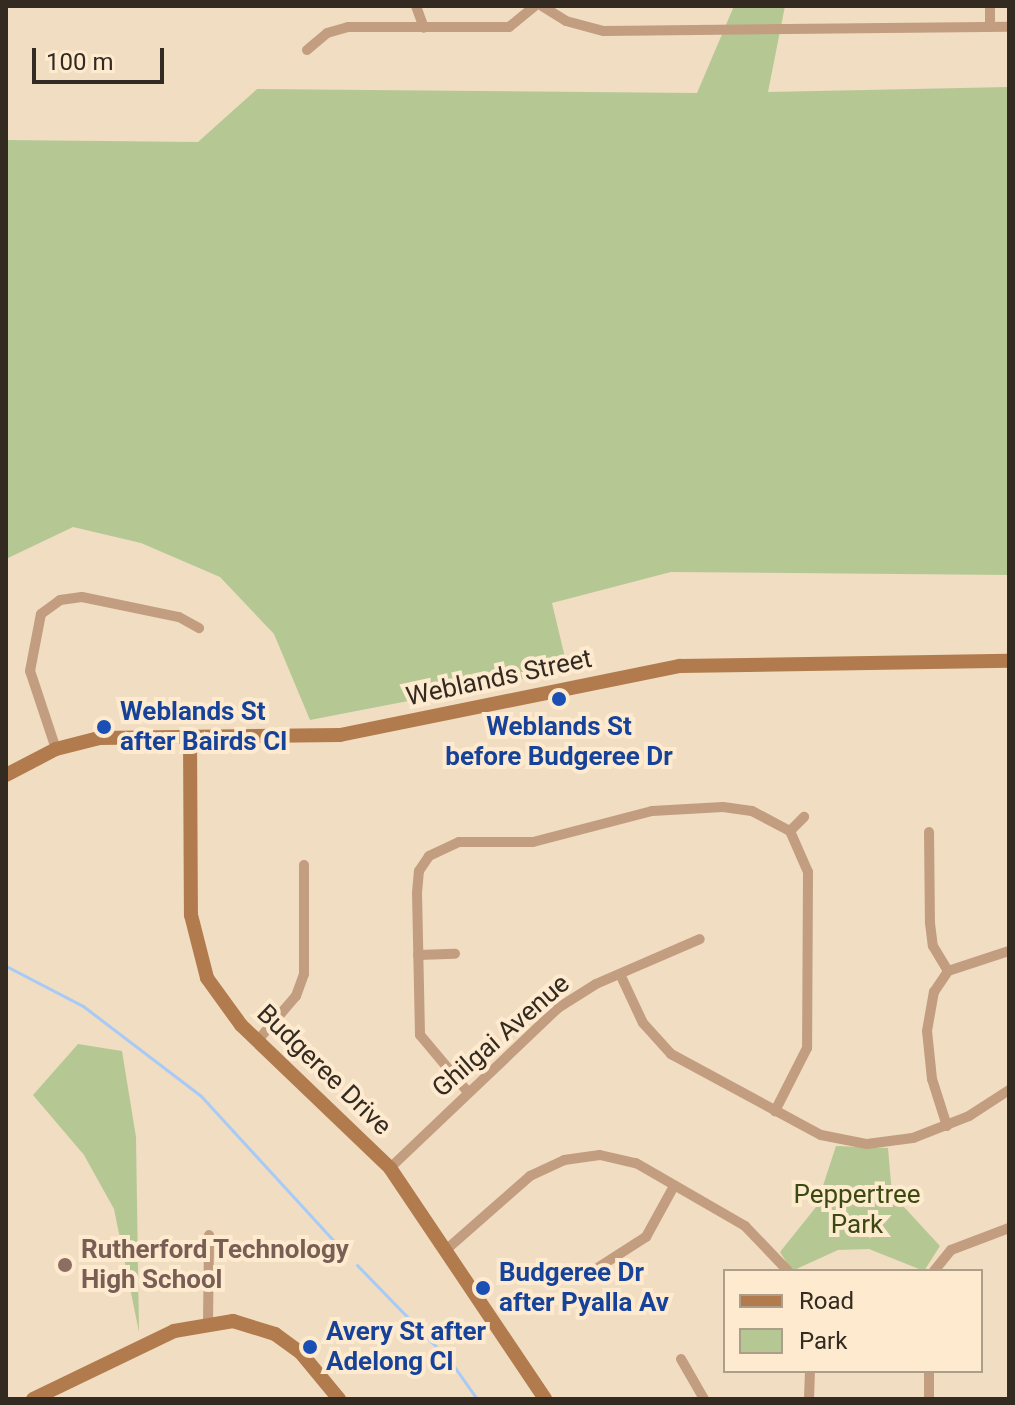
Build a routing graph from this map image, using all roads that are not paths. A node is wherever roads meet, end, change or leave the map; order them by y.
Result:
1 (416, 6) edge
2 (535, 6) edge
3 (542, 6) edge
4 (990, 6) edge
5 (990, 27) junction
6 (1009, 27) edge
7 (424, 28) junction
8 (307, 50) dead end
9 (199, 628) dead end
10 (1009, 661) edge
11 (190, 736) junction
12 (56, 749) junction
13 (6, 775) edge
14 (804, 817) dead end
15 (790, 831) junction
16 (929, 832) dead end
17 (304, 865) dead end
18 (700, 939) dead end
19 (1009, 951) edge
20 (455, 954) dead end
21 (418, 955) junction
22 (948, 971) junction
23 (620, 974) junction
24 (258, 1040) junction
25 (1009, 1090) edge
26 (467, 1091) junction
27 (775, 1111) junction
28 (947, 1126) junction
29 (390, 1168) junction
30 (674, 1186) junction
31 (1009, 1228) edge
32 (209, 1235) dead end
33 (447, 1249) junction
34 (599, 1267) dead end
35 (786, 1269) edge
36 (936, 1269) edge
37 (208, 1322) junction
38 (680, 1360) dead end
39 (810, 1373) edge
40 (929, 1373) edge
41 (64, 1392) edge
42 (33, 1399) edge
43 (339, 1399) edge
44 (545, 1399) edge
45 (704, 1399) edge
46 (809, 1399) edge
47 (929, 1399) edge

1 - 7 street
2 - 7 street
3 - 5 street
4 - 5 street
5 - 6 street
7 - 8 street
9 - 12 street
10 - 11 street, Weblands Street
11 - 12 street, Weblands Street
11 - 24 street, Budgeree Drive
12 - 13 street, Weblands Street
14 - 15 street
15 - 21 street
15 - 27 street
16 - 22 street
17 - 24 street
18 - 23 street, Ghilgai Avenue
19 - 22 street
20 - 21 street
21 - 26 street
22 - 28 street
23 - 26 street, Ghilgai Avenue
23 - 27 street
24 - 29 street, Budgeree Drive
25 - 28 street
26 - 29 street, Ghilgai Avenue
27 - 28 street
29 - 33 street, Budgeree Drive
30 - 33 street
30 - 34 street
30 - 35 street
31 - 36 street
32 - 37 street
33 - 44 street, Budgeree Drive
37 - 41 street
37 - 43 street
38 - 45 street
39 - 46 street
40 - 47 street
41 - 42 street

